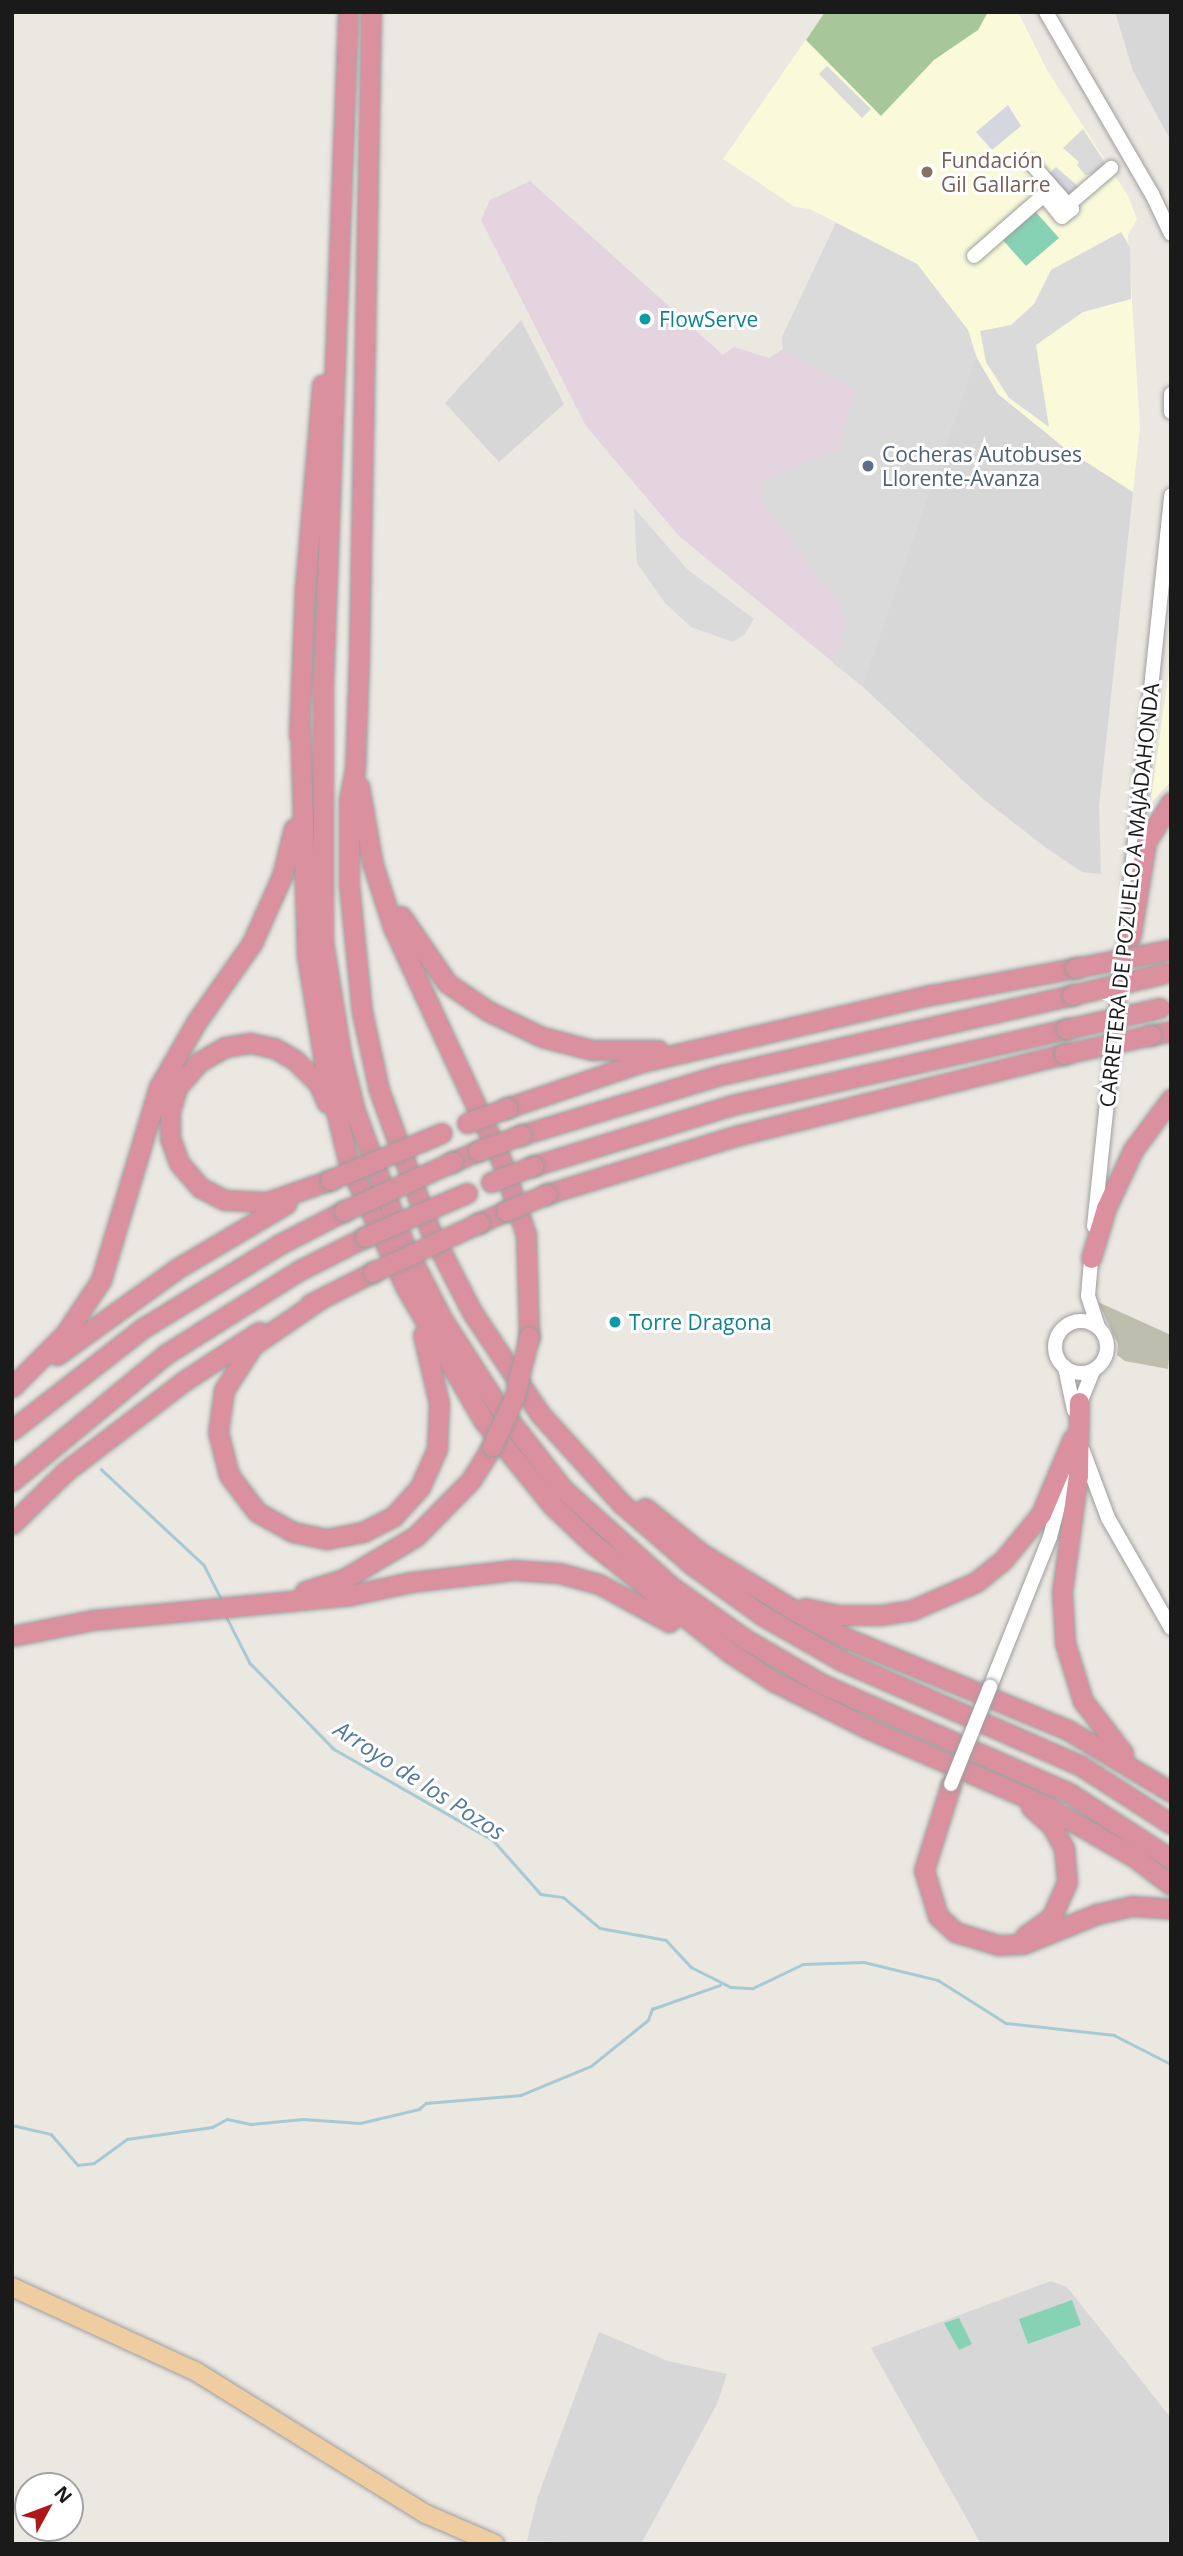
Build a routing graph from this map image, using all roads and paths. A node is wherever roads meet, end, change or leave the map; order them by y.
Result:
1 (348, 12) edge
2 (371, 12) edge
3 (1046, 12) edge
4 (1055, 12) edge
5 (1081, 76) junction
6 (1030, 162) dead end
7 (1111, 168) dead end
8 (341, 176) junction
9 (1049, 190) junction
10 (1171, 234) edge
11 (974, 256) dead end
12 (1171, 394) edge
13 (1171, 412) edge
14 (1171, 495) edge
15 (1171, 605) edge
16 (1151, 684) junction
17 (300, 722) junction
18 (355, 769) junction
19 (1171, 802) edge
20 (373, 865) junction
21 (1169, 949) edge
22 (1123, 956) junction
23 (1168, 973) edge
24 (1165, 1007) edge
25 (1171, 1031) edge
26 (705, 1048) junction
27 (1171, 1099) edge
28 (339, 1128) junction
29 (330, 1180) junction
30 (1091, 1258) junction
31 (406, 1287) junction
32 (1088, 1296) junction
33 (319, 1300) junction
34 (1073, 1322) junction
35 (1098, 1327) junction
36 (497, 1354) junction
37 (1065, 1367) junction
38 (1093, 1371) junction
39 (12, 1388) edge
40 (1079, 1402) joint
41 (12, 1430) edge
42 (1075, 1436) junction
43 (12, 1480) edge
44 (12, 1524) edge
45 (760, 1592) junction
46 (264, 1603) junction
47 (1171, 1628) edge
48 (12, 1636) edge
49 (774, 1681) junction
50 (1141, 1771) junction
51 (951, 1784) joint
52 (1001, 1787) junction
53 (1171, 1792) edge
54 (1044, 1805) junction
55 (1171, 1824) edge
56 (1171, 1859) edge
57 (1171, 1870) edge
58 (1171, 1885) edge
59 (1171, 1909) edge
60 (998, 1945) junction
61 (12, 2287) edge
62 (495, 2544) edge

1 - 8 highway
2 - 18 highway
3 - 5 street
4 - 5 street
5 - 10 street
6 - 9 street
7 - 9 street
8 - 17 highway
8 - 56 highway
9 - 11 street
12 - 13 street
14 - 16 street, CARRETERA DE POZUELO A MAJADAHONDA
15 - 16 street
16 - 22 street, CARRETERA DE POZUELO A MAJADAHONDA
17 - 28 highway
17 - 39 highway
18 - 20 highway
18 - 36 highway
19 - 22 highway
20 - 26 highway
20 - 46 highway, bridge
21 - 26 highway, bridge
22 - 30 street, CARRETERA DE POZUELO A MAJADAHONDA
23 - 41 highway, bridge
24 - 43 highway, bridge
25 - 33 highway, bridge
26 - 29 highway, bridge
27 - 30 highway
28 - 29 highway
28 - 31 highway
29 - 39 highway
30 - 32 street, CARRETERA DE POZUELO A MAJADAHONDA
31 - 33 highway
31 - 49 highway
32 - 34 street, CARRETERA DE POZUELO A MAJADAHONDA
32 - 35 street, CARRETERA DE POZUELO A MAJADAHONDA
33 - 44 highway
34 - 35 street
34 - 37 street
35 - 38 street
36 - 45 highway
36 - 55 highway
37 - 38 street
37 - 42 street
38 - 40 street
40 - 42 highway
42 - 45 highway
42 - 47 street
42 - 50 highway
42 - 51 street, bridge
45 - 50 highway
46 - 48 highway
46 - 49 highway
49 - 52 highway
50 - 53 highway
51 - 60 highway
52 - 54 highway
52 - 60 highway
54 - 57 highway
54 - 58 highway
59 - 60 highway
61 - 62 main road

